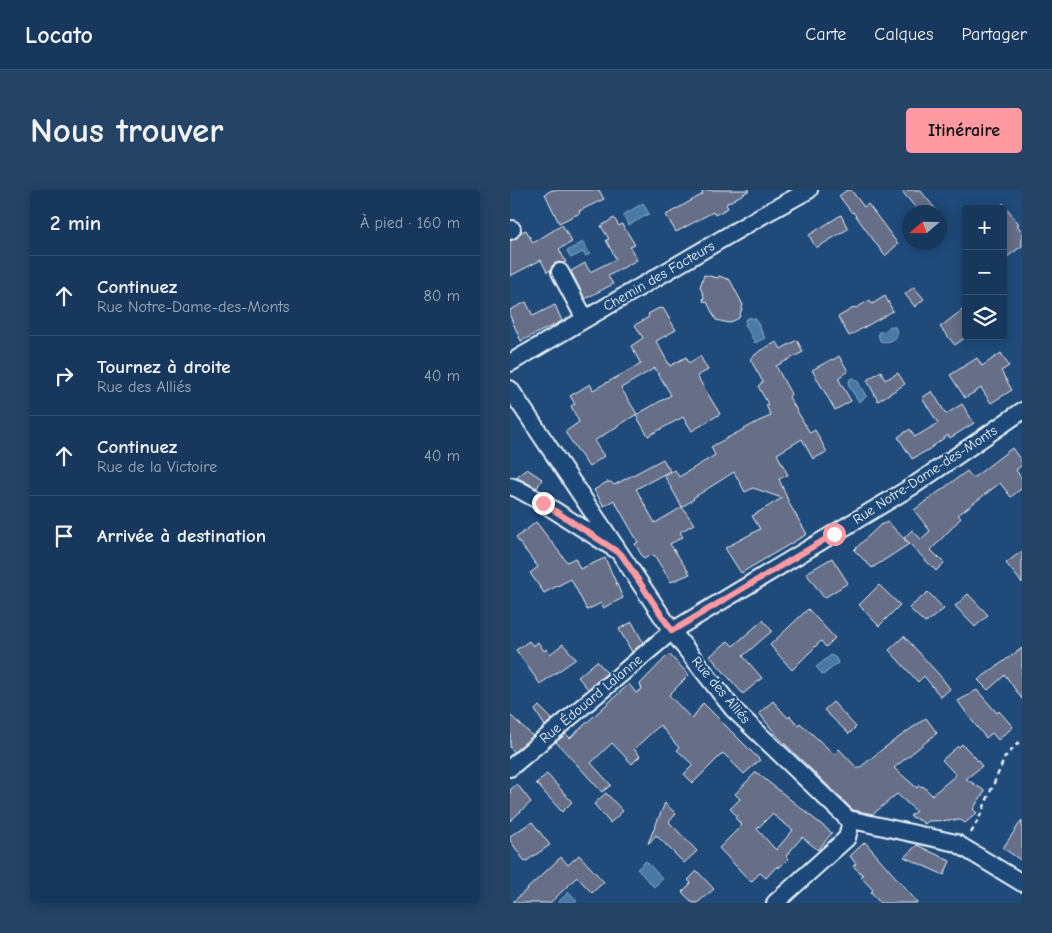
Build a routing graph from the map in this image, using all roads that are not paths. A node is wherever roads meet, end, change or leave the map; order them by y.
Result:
1 (809, 190) edge
2 (560, 272) dead end
3 (585, 319) junction
4 (510, 363) edge
5 (510, 389) edge
6 (1022, 411) edge
7 (510, 486) edge
8 (621, 554) junction
9 (672, 631) junction
10 (510, 768) edge
11 (848, 819) junction
12 (1022, 883) edge
13 (775, 903) edge

1 - 3 street, Chemin des Facteurs
2 - 3 street
3 - 4 street, Chemin des Facteurs
5 - 8 street, Rue des Alliés
6 - 9 street, Rue Notre-Dame-des-Monts
7 - 8 street
8 - 9 street, Rue des Alliés
9 - 10 street, Rue Édouard Lalanne
9 - 11 street, Rue des Alliés
11 - 12 street
11 - 13 street

